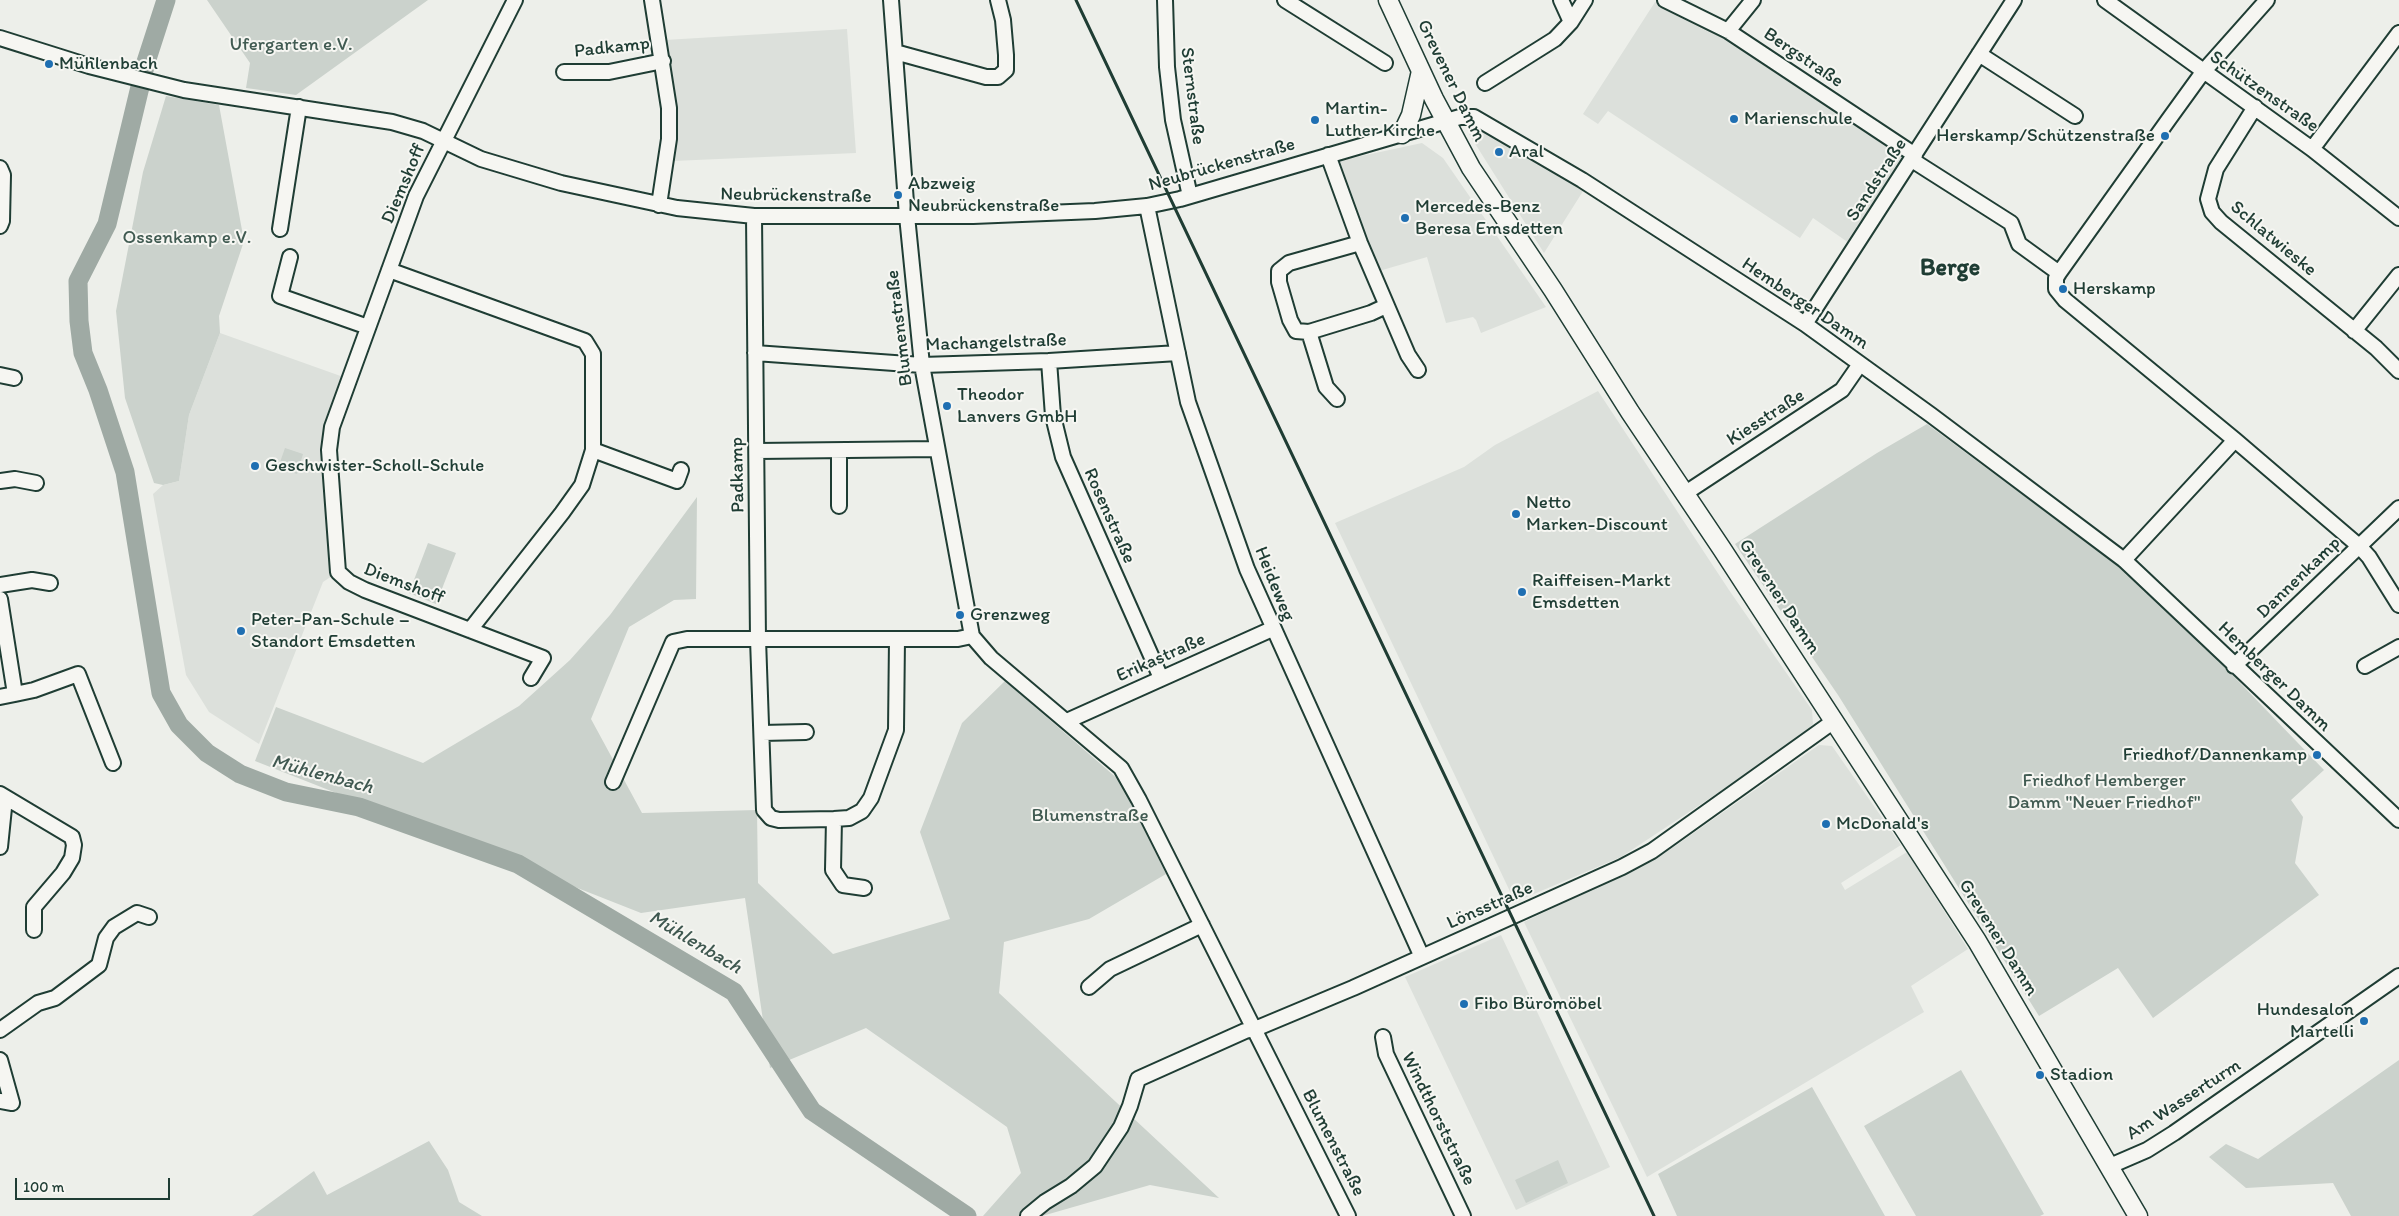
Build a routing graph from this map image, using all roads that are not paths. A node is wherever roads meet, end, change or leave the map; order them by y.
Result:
1 (515, 0) edge
2 (652, 0) edge
3 (891, 0) edge
4 (998, 0) edge
5 (1165, 0) edge
6 (1285, 0) edge
7 (1388, 0) edge
8 (1561, 0) edge
9 (1585, 0) edge
10 (1665, 0) edge
11 (1752, 0) edge
12 (2014, 0) edge
13 (2105, 0) edge
14 (2267, 0) edge
15 (1571, 22) junction
16 (1728, 31) junction
17 (2399, 34) edge
18 (0, 38) edge
19 (894, 52) junction
20 (1979, 54) junction
21 (663, 61) junction
22 (1385, 63) dead end
23 (564, 72) dead end
24 (1421, 72) junction
25 (2203, 72) junction
26 (1485, 83) dead end
27 (299, 107) junction
28 (2255, 107) junction
29 (2075, 116) dead end
30 (1446, 122) junction
31 (1402, 134) junction
32 (443, 141) junction
33 (2312, 149) junction
34 (1328, 155) junction
35 (1914, 157) junction
36 (0, 168) edge
37 (1190, 196) junction
38 (659, 205) junction
39 (1147, 206) junction
40 (754, 216) junction
41 (906, 216) junction
42 (2399, 218) edge
43 (0, 226) edge
44 (280, 229) dead end
45 (1360, 243) junction
46 (290, 257) dead end
47 (390, 270) junction
48 (2059, 273) junction
49 (2399, 275) edge
50 (1386, 306) junction
51 (1805, 324) junction
52 (368, 327) junction
53 (2354, 331) junction
54 (1309, 332) junction
55 (755, 353) junction
56 (1178, 353) junction
57 (1049, 361) junction
58 (1860, 364) junction
59 (922, 365) junction
60 (1418, 370) dead end
61 (2399, 371) edge
62 (0, 375) edge
63 (14, 378) dead end
64 (1337, 399) dead end
65 (2235, 440) junction
66 (936, 449) junction
67 (593, 450) junction
68 (757, 451) junction
69 (839, 451) junction
70 (681, 470) dead end
71 (0, 481) edge
72 (36, 483) dead end
73 (1684, 494) junction
74 (839, 506) dead end
75 (2399, 508) edge
76 (2359, 546) junction
77 (2124, 560) junction
78 (50, 584) dead end
79 (0, 585) edge
80 (0, 599) edge
81 (2399, 605) edge
82 (1272, 629) junction
83 (470, 630) junction
84 (972, 636) junction
85 (758, 639) junction
86 (897, 639) junction
87 (2399, 647) edge
88 (2234, 666) junction
89 (2366, 666) dead end
90 (531, 678) dead end
91 (1161, 678) junction
92 (16, 694) junction
93 (0, 696) edge
94 (1067, 721) junction
95 (1834, 721) junction
96 (762, 732) junction
97 (806, 732) dead end
98 (113, 763) dead end
99 (613, 782) dead end
100 (2, 796) edge
101 (834, 819) junction
102 (2399, 820) edge
103 (0, 847) edge
104 (864, 888) dead end
105 (149, 918) dead end
106 (1202, 925) junction
107 (34, 930) dead end
108 (1422, 957) junction
109 (2399, 976) edge
110 (1089, 986) dead end
111 (1254, 1029) junction
112 (0, 1030) edge
113 (1384, 1038) dead end
114 (0, 1060) edge
115 (6, 1102) edge
116 (2110, 1166) junction
117 (1028, 1216) edge
118 (1348, 1216) edge
119 (1463, 1216) edge
120 (2138, 1216) edge

1 - 32 street, Diemshoff
2 - 21 street, Padkamp
3 - 19 street, Blumenstraße
4 - 19 street
5 - 37 street, Sternstraße
6 - 22 street
7 - 24 main road, Grevener Damm
8 - 15 street
9 - 15 street
10 - 16 street, Bergstraße
11 - 16 street
12 - 20 street, Sandstraße
13 - 25 street, Schützenstraße
14 - 25 street
15 - 26 street
16 - 35 street, Bergstraße
17 - 33 street
18 - 27 street, Neubrückenstraße
19 - 41 street, Blumenstraße
20 - 29 street
20 - 35 street, Sandstraße
21 - 23 street, Padkamp
21 - 38 street, Padkamp
24 - 30 main road, Grevener Damm
24 - 31 main road
25 - 28 street, Schützenstraße
25 - 48 street
27 - 32 street, Neubrückenstraße
27 - 44 street
28 - 33 street, Schützenstraße
28 - 53 street, Schlatwieske
30 - 31 street, Neubrückenstraße
30 - 51 street, Hemberger Damm
30 - 73 main road, Grevener Damm
31 - 34 street, Neubrückenstraße
32 - 38 street, Neubrückenstraße
32 - 47 street, Diemshoff
33 - 42 street, Schützenstraße
34 - 37 street, Neubrückenstraße
34 - 45 street
35 - 48 street, Bergstraße
35 - 51 street, Sandstraße
36 - 43 street
37 - 39 street, Neubrückenstraße
38 - 40 street, Neubrückenstraße
39 - 41 street, Neubrückenstraße
39 - 56 street, Heideweg
40 - 41 street, Neubrückenstraße
40 - 55 street, Padkamp
41 - 59 street, Blumenstraße
45 - 50 street
45 - 54 street
46 - 52 street
47 - 52 street, Diemshoff
47 - 67 street
48 - 65 street
49 - 53 street
50 - 54 street
50 - 60 street
51 - 58 street, Hemberger Damm
52 - 83 street, Diemshoff
53 - 61 street, Schlatwieske
54 - 64 street
55 - 59 street, Machangelstraße
55 - 68 street, Padkamp
56 - 57 street, Machangelstraße
56 - 82 street, Heideweg
57 - 59 street, Machangelstraße
57 - 91 street, Rosenstraße
58 - 73 street, Kiesstraße
58 - 77 street, Hemberger Damm
59 - 66 street, Blumenstraße
62 - 63 street
65 - 76 street
65 - 77 street
66 - 69 street
66 - 84 street, Blumenstraße
67 - 70 street
67 - 83 street
68 - 69 street
68 - 85 street, Padkamp
69 - 74 street
71 - 72 street
73 - 95 main road, Grevener Damm
75 - 76 street
76 - 81 street, Dannenkamp
76 - 88 street, Dannenkamp
77 - 88 street, Hemberger Damm
78 - 79 street
80 - 92 street
82 - 91 street, Erikastraße
82 - 108 street, Heideweg
83 - 90 street, Diemshoff
84 - 86 street
84 - 94 street, Blumenstraße
85 - 86 street
85 - 96 street, Padkamp
85 - 99 street
86 - 101 street
87 - 89 street
88 - 102 street, Hemberger Damm
91 - 94 street, Erikastraße
92 - 93 street
92 - 98 street
94 - 106 street, Blumenstraße
95 - 108 street, Lönsstraße
95 - 116 main road, Grevener Damm
96 - 97 street
96 - 101 street, Padkamp
100 - 103 street
100 - 107 street
101 - 104 street
105 - 112 street
106 - 110 street
106 - 111 street, Blumenstraße
108 - 111 street, Lönsstraße
109 - 116 street, Am Wasserturm
111 - 117 street, Lönsstraße
111 - 118 street, Blumenstraße
113 - 119 street, Windthorststraße
114 - 115 street
116 - 120 main road, Grevener Damm

